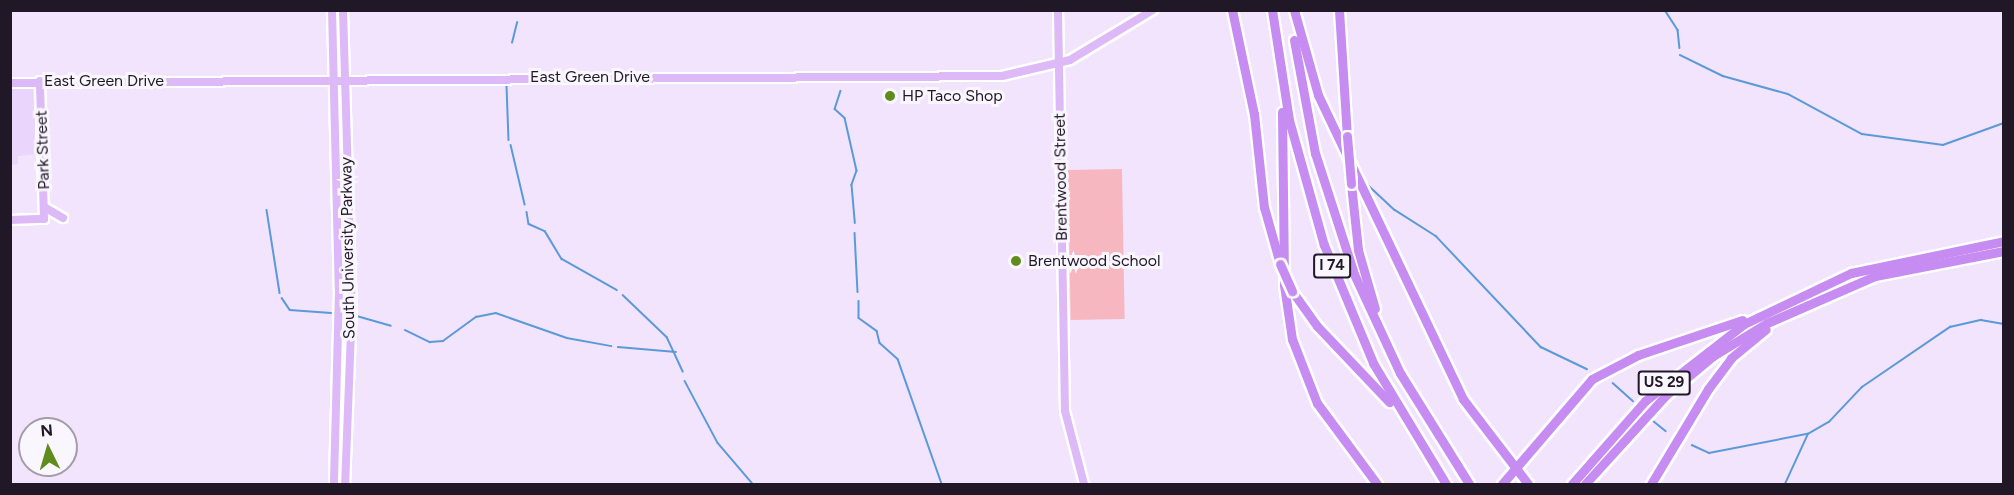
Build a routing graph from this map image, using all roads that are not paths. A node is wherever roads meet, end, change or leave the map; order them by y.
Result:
1 (332, 10) edge
2 (343, 10) edge
3 (1058, 10) edge
4 (1153, 10) edge
5 (1232, 10) edge
6 (1272, 10) edge
7 (1292, 10) edge
8 (1339, 10) edge
9 (1274, 27) junction
10 (1058, 65) junction
11 (40, 81) junction
12 (10, 82) edge
13 (333, 83) junction
14 (345, 83) junction
15 (44, 207) junction
16 (63, 218) dead end
17 (10, 220) edge
18 (2004, 241) edge
19 (2004, 251) edge
20 (1777, 306) junction
21 (1791, 311) junction
22 (1400, 373) junction
23 (1415, 439) junction
24 (1515, 469) junction
25 (334, 484) edge
26 (345, 484) edge
27 (1083, 484) edge
28 (1377, 484) edge
29 (1446, 484) edge
30 (1468, 484) edge
31 (1502, 484) edge
32 (1528, 484) edge
33 (1572, 484) edge
34 (1585, 484) edge
35 (1651, 484) edge

1 - 13 main road, South University Parkway
2 - 14 main road, South University Parkway
3 - 10 main road, Brentwood Street
4 - 10 main road, East Green Drive
5 - 23 highway, bridge
6 - 9 highway, I 74
7 - 22 highway, I 74
7 - 24 highway
8 - 22 highway, bridge
9 - 23 highway, I 74
9 - 28 highway
10 - 14 main road, East Green Drive
10 - 27 main road, Brentwood Street
11 - 12 main road, East Green Drive
11 - 13 main road, East Green Drive
11 - 15 main road, Park Street
13 - 14 main road, East Green Drive
13 - 25 main road, South University Parkway
14 - 26 main road, South University Parkway
15 - 16 main road
15 - 17 main road, Park Street
18 - 20 highway, US 29
19 - 21 highway, US 29
20 - 24 highway
20 - 33 highway, US 29
21 - 34 highway, US 29
21 - 35 highway
22 - 30 highway, I 74
23 - 29 highway, I 74
24 - 31 highway
24 - 32 highway

